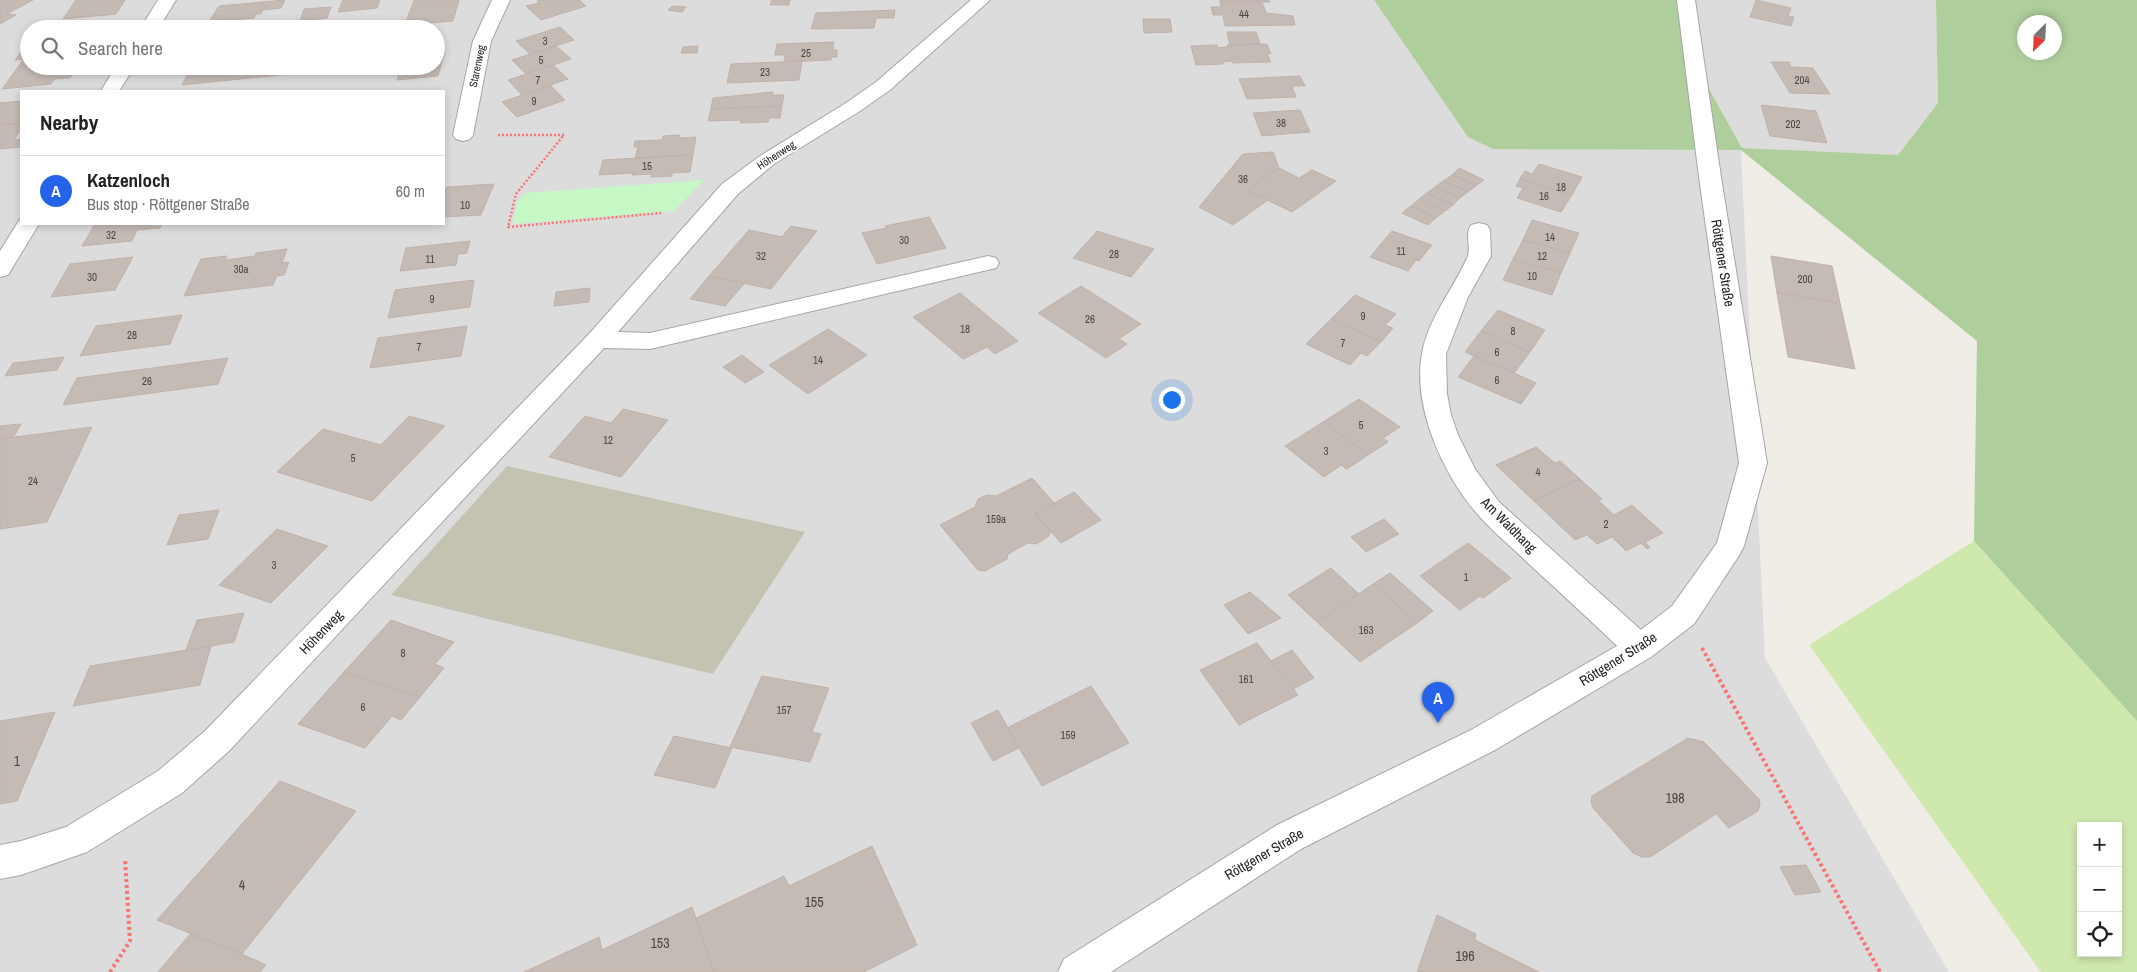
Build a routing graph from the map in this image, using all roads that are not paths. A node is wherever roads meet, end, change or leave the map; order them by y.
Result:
1 (167, 0) edge
2 (501, 0) edge
3 (981, 0) edge
4 (1686, 0) edge
5 (155, 20) edge
6 (120, 75) edge
7 (111, 90) edge
8 (463, 135) road end
9 (27, 225) edge
10 (1479, 230) dead end
11 (988, 263) dead end
12 (0, 270) edge
13 (598, 340) junction
14 (1640, 648) junction
15 (0, 862) edge
16 (1077, 972) edge

1 - 5 street
2 - 8 street, Starenweg
3 - 13 street, Höhenweg
4 - 14 street, Röttgener Straße
6 - 7 street
9 - 12 street
10 - 14 street, Am Waldhang
11 - 13 street
13 - 15 street, Höhenweg
14 - 16 street, Röttgener Straße

